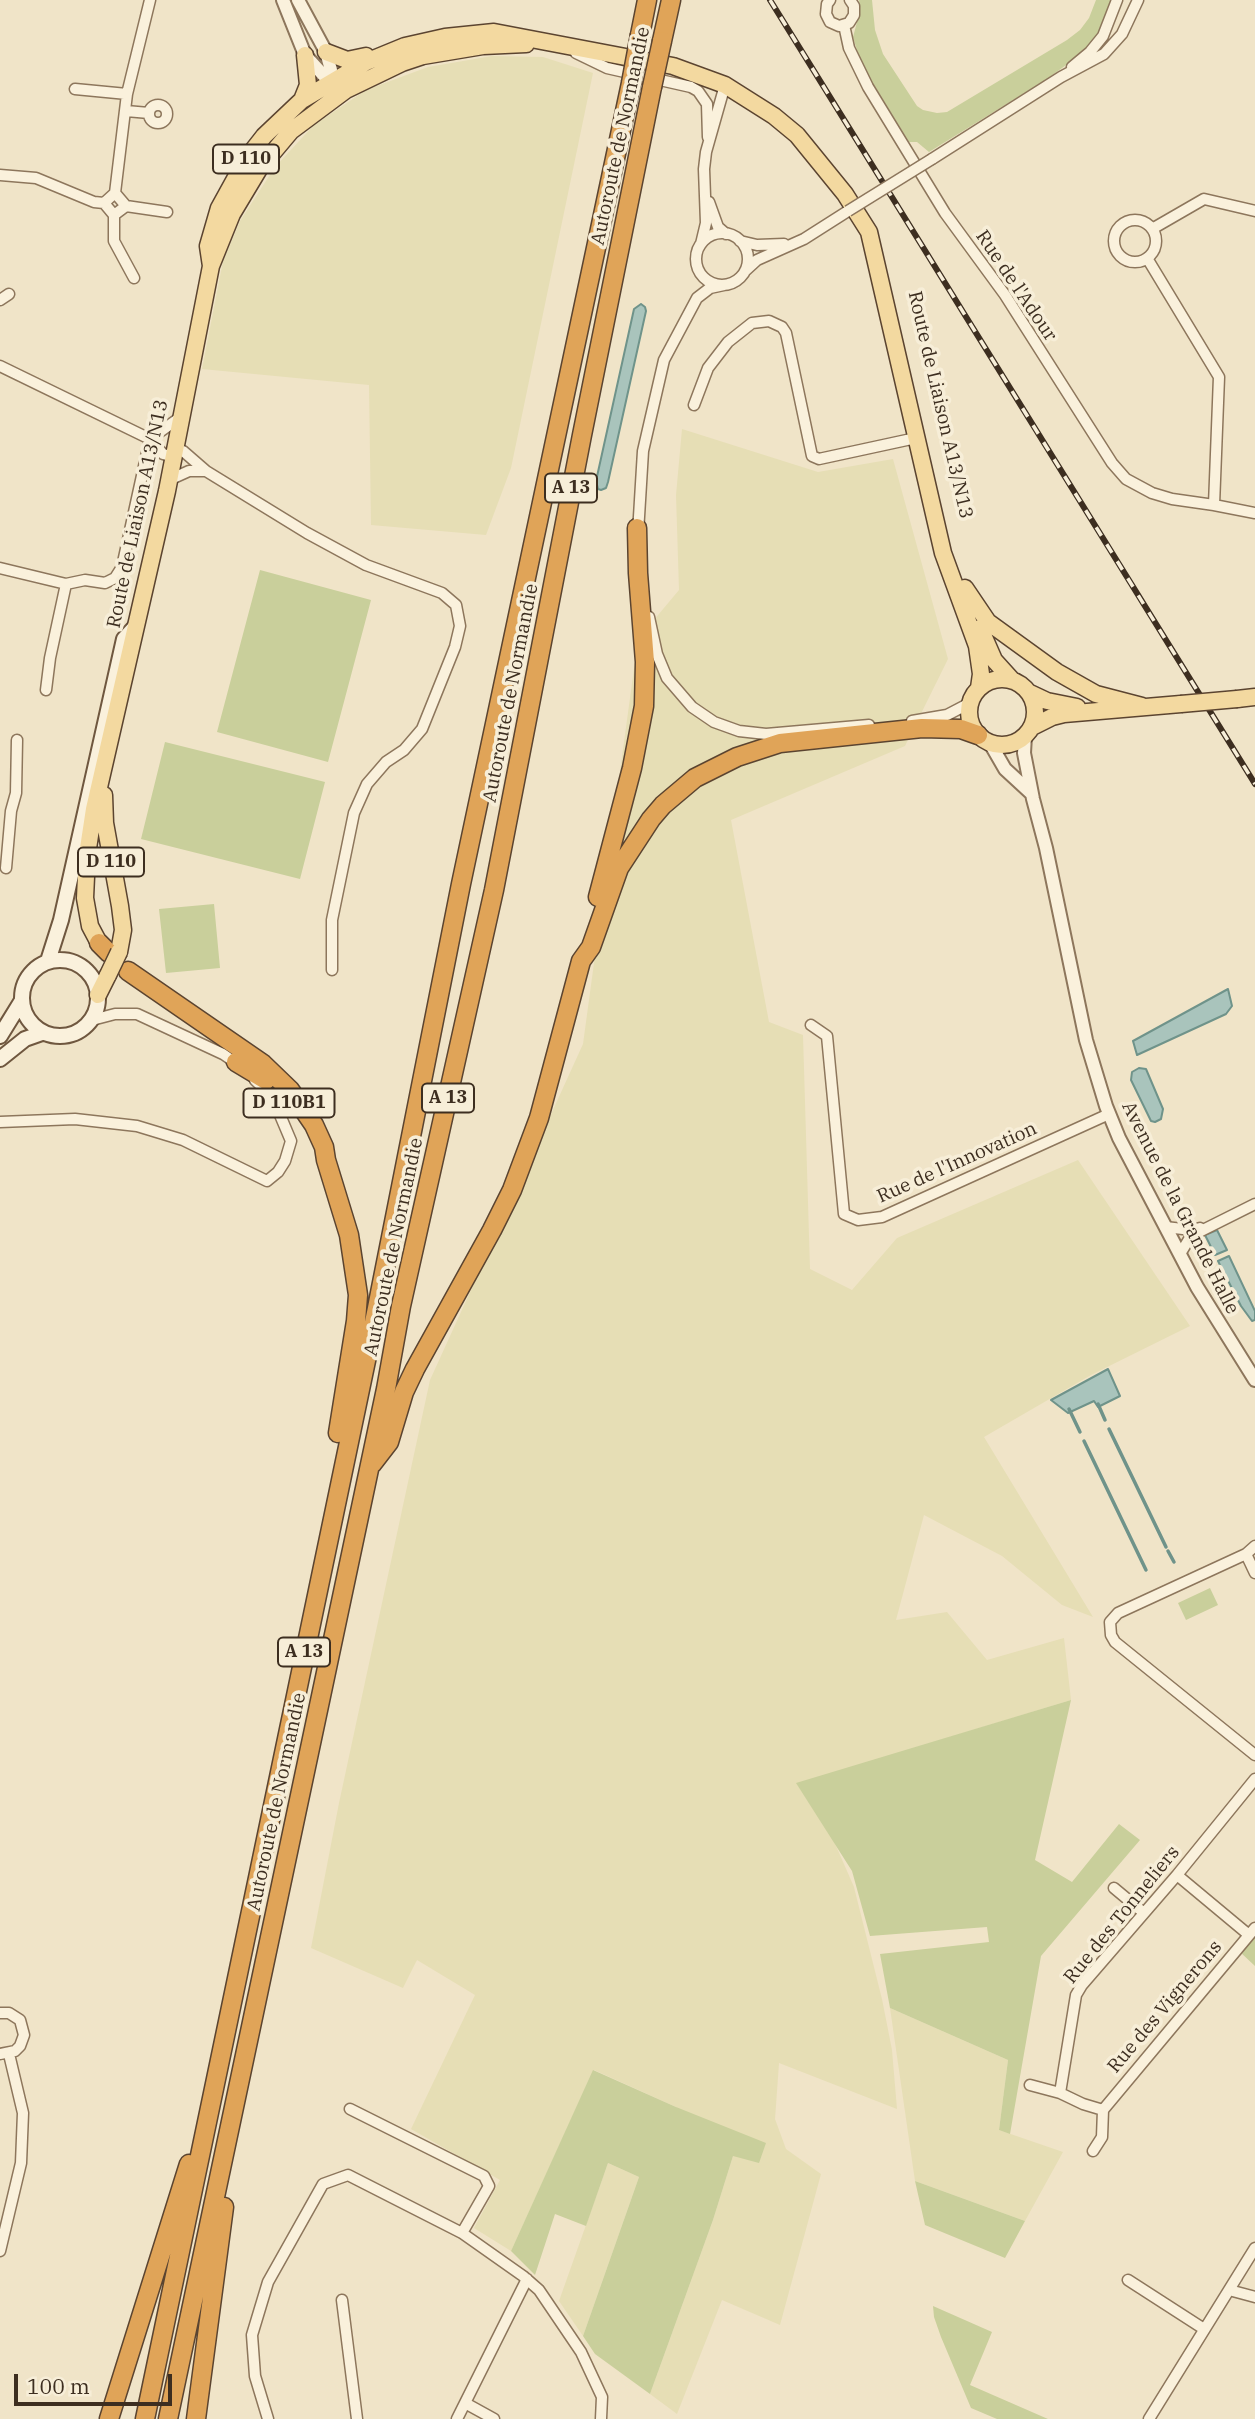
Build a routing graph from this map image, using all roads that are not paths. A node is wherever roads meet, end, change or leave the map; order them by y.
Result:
1 (150, 0) edge
2 (282, 0) edge
3 (298, 0) edge
4 (647, 0) edge
5 (671, 0) edge
6 (830, 0) edge
7 (850, 0) edge
8 (1117, 0) edge
9 (1138, 0) edge
10 (844, 25) junction
11 (554, 44) junction
12 (326, 52) junction
13 (305, 55) junction
14 (376, 58) junction
15 (1061, 77) junction
16 (725, 85) junction
17 (335, 88) junction
18 (75, 89) dead end
19 (127, 94) junction
20 (302, 100) junction
21 (126, 111) junction
22 (149, 113) dead end
23 (708, 137) junction
24 (811, 150) junction
25 (0, 175) edge
26 (705, 187) junction
27 (115, 194) junction
28 (104, 203) junction
29 (126, 206) junction
30 (1255, 211) edge
31 (167, 212) dead end
32 (114, 215) junction
33 (1152, 229) junction
34 (727, 234) junction
35 (740, 241) junction
36 (798, 242) junction
37 (701, 244) junction
38 (1147, 258) junction
39 (211, 266) junction
40 (745, 271) junction
41 (134, 278) dead end
42 (724, 285) junction
43 (0, 366) edge
44 (694, 405) dead end
45 (182, 416) junction
46 (916, 438) junction
47 (149, 439) junction
48 (175, 453) junction
49 (206, 471) junction
50 (169, 480) junction
51 (1214, 505) junction
52 (1255, 513) edge
53 (637, 528) junction
54 (0, 568) edge
55 (66, 584) junction
56 (965, 589) junction
57 (134, 628) junction
58 (1013, 681) junction
59 (979, 688) junction
60 (46, 690) dead end
61 (1030, 693) junction
62 (1255, 697) edge
63 (970, 703) junction
64 (1142, 706) junction
65 (1101, 710) junction
66 (1029, 732) junction
67 (984, 739) junction
68 (17, 740) dead end
69 (105, 771) junction
70 (1033, 799) junction
71 (5, 811) edge
72 (6, 869) dead end
73 (109, 949) junction
74 (48, 961) junction
75 (582, 961) junction
76 (332, 970) dead end
77 (128, 971) dead end
78 (98, 995) junction
79 (21, 1002) junction
80 (92, 1020) junction
81 (811, 1025) dead end
82 (42, 1033) junction
83 (0, 1036) edge
84 (0, 1059) edge
85 (236, 1062) junction
86 (1109, 1114) junction
87 (0, 1122) edge
88 (326, 1160) junction
89 (1255, 1204) edge
90 (1165, 1227) junction
91 (1204, 1227) junction
92 (1180, 1254) junction
93 (1255, 1380) edge
94 (346, 1450) junction
95 (369, 1466) junction
96 (1252, 1549) edge
97 (1255, 1573) edge
98 (1255, 1755) edge
99 (1255, 1779) edge
100 (1177, 1875) junction
101 (1114, 1888) dead end
102 (1144, 1913) junction
103 (1252, 1931) edge
104 (0, 2013) edge
105 (4, 2054) edge
106 (1030, 2085) dead end
107 (1059, 2093) junction
108 (350, 2109) dead end
109 (1103, 2110) junction
110 (230, 2124) junction
111 (202, 2144) junction
112 (1093, 2151) dead end
113 (462, 2233) junction
114 (1255, 2248) edge
115 (0, 2251) edge
116 (527, 2279) junction
117 (1128, 2280) dead end
118 (1229, 2290) junction
119 (1255, 2297) edge
120 (342, 2300) dead end
121 (1204, 2329) junction
122 (465, 2403) junction
123 (109, 2419) edge
124 (145, 2419) edge
125 (168, 2419) edge
126 (196, 2419) edge
127 (268, 2419) edge
128 (357, 2419) edge
129 (457, 2419) edge
130 (494, 2419) edge
131 (601, 2419) edge
132 (1149, 2419) edge

1 - 19 street
2 - 13 street
3 - 12 street
4 - 94 highway, Autoroute de Normandie / A 13, bridge
5 - 95 highway, Autoroute de Normandie / A 13, bridge
6 - 10 street
7 - 10 street
8 - 15 street
9 - 15 street
10 - 51 street, Rue de l'Adour
11 - 14 main road, D 110
11 - 16 main road, Route de Liaison A13/N13
11 - 17 main road, D 110
11 - 23 street
12 - 14 main road, D 110
12 - 17 street
13 - 17 street
13 - 20 main road
14 - 17 main road, D 110
15 - 36 street, bridge
16 - 23 street
16 - 24 main road, Route de Liaison A13/N13
17 - 20 main road, D 110
17 - 39 main road, D 110
18 - 19 street
19 - 21 street
20 - 39 main road, D 110
21 - 22 street
21 - 27 street
23 - 26 street
24 - 46 main road, Route de Liaison A13/N13
24 - 56 main road, Route de Liaison A13/N13
25 - 28 street
26 - 34 street
26 - 37 street
27 - 28 street
27 - 29 street
28 - 32 street
29 - 31 street
29 - 32 street
30 - 33 street
32 - 41 street
33 - 38 street
33 - 38 street
34 - 35 street
34 - 37 street
35 - 36 street
35 - 40 street
36 - 40 street
37 - 42 street
38 - 51 street
39 - 45 main road, Route de Liaison A13/N13 / D 110
40 - 42 street
42 - 53 street
43 - 47 street
44 - 46 street
45 - 47 street
45 - 48 main road, Route de Liaison A13/N13 / D 110
46 - 59 main road, Route de Liaison A13/N13
47 - 48 street
47 - 55 street
48 - 49 street
48 - 50 main road, Route de Liaison A13/N13 / D 110
49 - 50 street
49 - 76 street
50 - 57 main road, Route de Liaison A13/N13 / D 110
51 - 52 street, Rue de l'Adour
53 - 63 street
53 - 75 highway
54 - 55 street
55 - 60 street
56 - 58 main road, Route de Liaison A13/N13
56 - 64 main road
57 - 69 main road, Route de Liaison A13/N13 / D 110
57 - 74 main road, D 110
58 - 59 main road
58 - 61 main road
59 - 63 main road
61 - 65 main road
61 - 66 main road
62 - 64 main road, bridge
63 - 67 main road
64 - 65 main road
65 - 66 main road
66 - 67 main road
66 - 70 street, Avenue de la Grande Halle
67 - 70 street
67 - 75 highway
68 - 71 street
69 - 73 main road, D 110
69 - 73 main road
70 - 86 street, Avenue de la Grande Halle
71 - 72 street
73 - 78 main road, D 110, bridge
74 - 78 main road
74 - 79 main road
75 - 95 highway
77 - 88 highway
78 - 80 main road
79 - 82 main road
79 - 83 main road
80 - 82 main road
80 - 85 street, D 110B1
81 - 86 street, Rue de l'Innovation
82 - 84 main road
85 - 87 street
85 - 88 highway, D 110B1
86 - 90 street, Avenue de la Grande Halle
88 - 94 highway
89 - 91 street
90 - 91 street
90 - 92 street, Avenue de la Grande Halle
91 - 92 street
92 - 93 street, Avenue de la Grande Halle
94 - 111 highway, Autoroute de Normandie / A 13
95 - 110 highway, Autoroute de Normandie / A 13
96 - 97 street
96 - 98 street
99 - 100 street, Rue des Tonneliers
100 - 102 street, Rue des Tonneliers
100 - 103 street
101 - 102 street
102 - 107 street, Rue des Tonneliers
103 - 109 street, Rue des Vignerons
104 - 105 street
105 - 115 street
106 - 107 street
107 - 109 street
108 - 113 street
109 - 112 street
110 - 125 highway, Autoroute de Normandie / A 13
110 - 126 highway
111 - 123 highway
111 - 124 highway, Autoroute de Normandie / A 13
113 - 116 street
113 - 127 street
114 - 118 street
116 - 122 street
116 - 131 street
117 - 121 street
118 - 119 street
118 - 121 street
120 - 128 street
121 - 132 street
122 - 129 street
122 - 130 street

